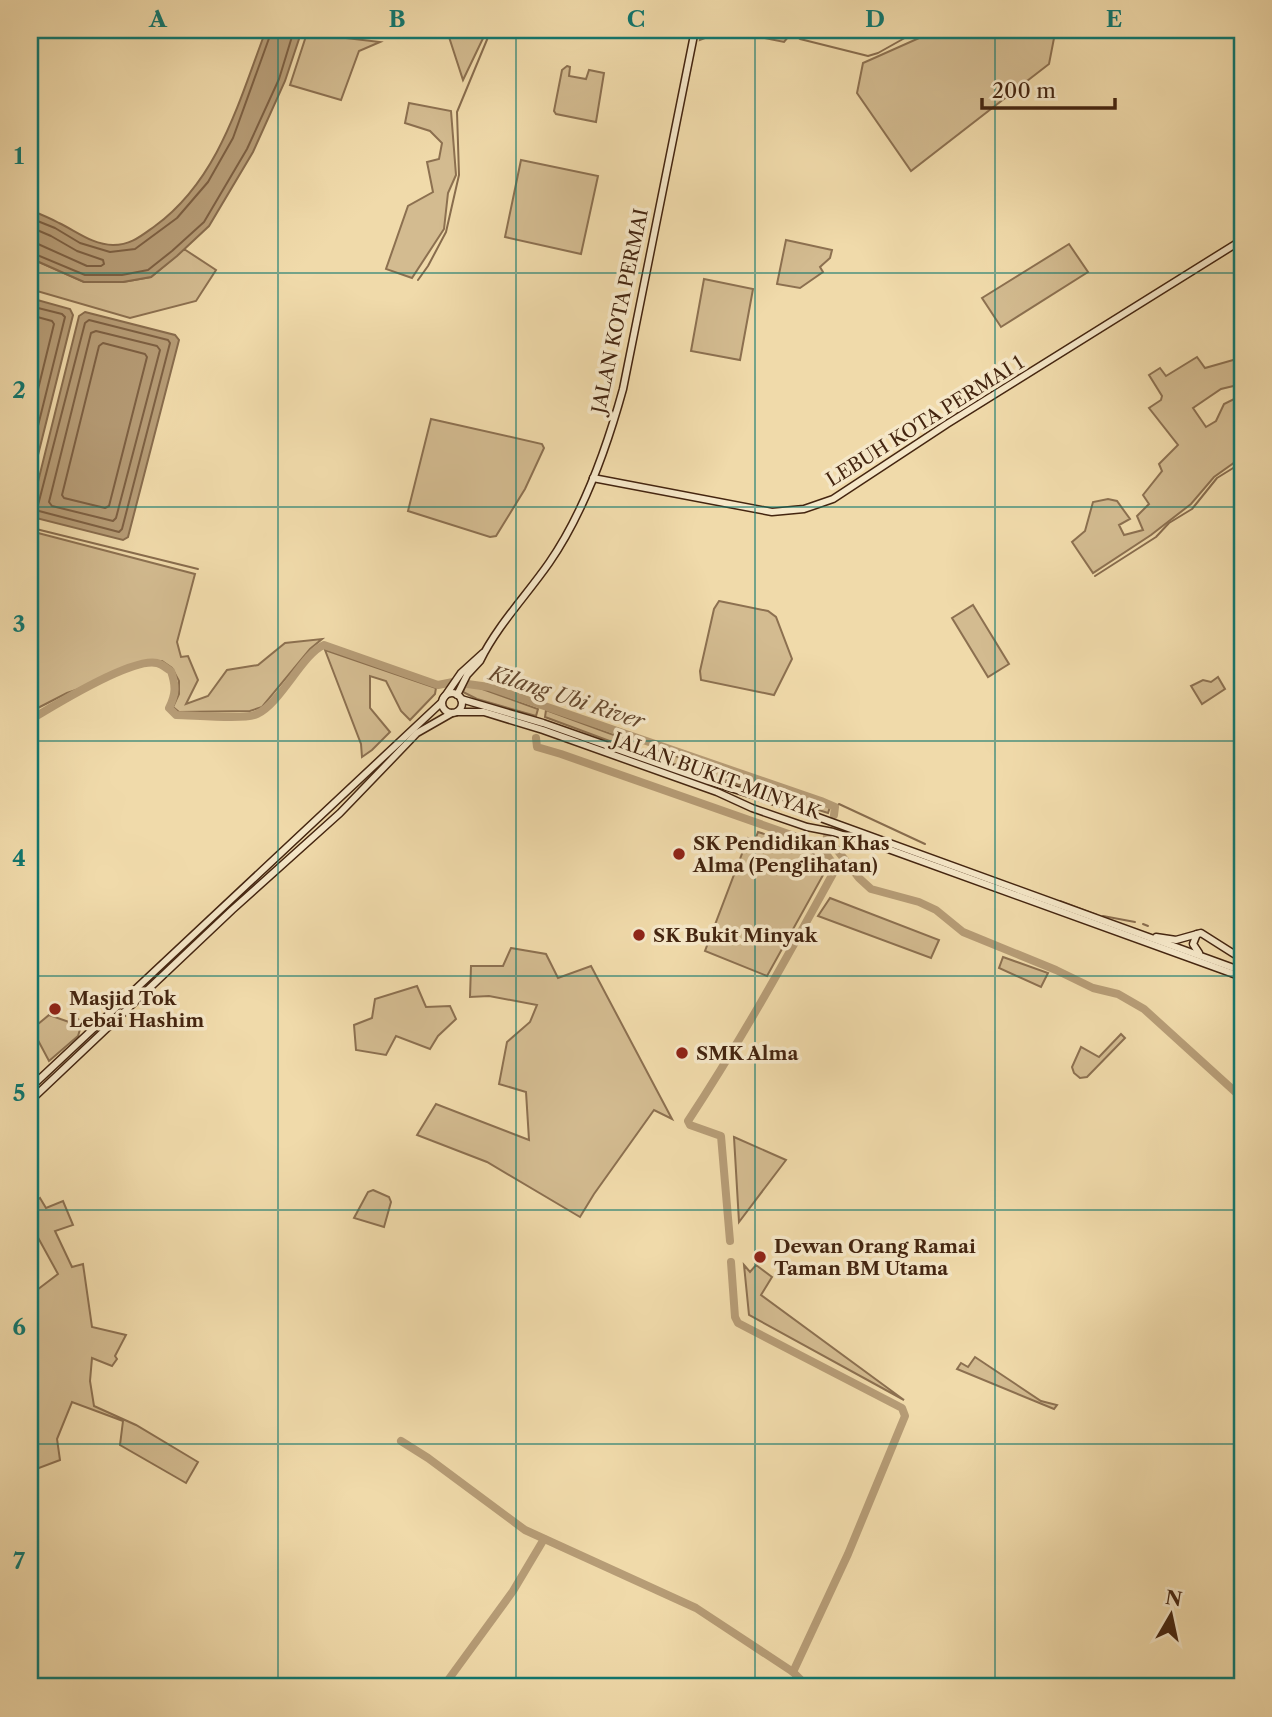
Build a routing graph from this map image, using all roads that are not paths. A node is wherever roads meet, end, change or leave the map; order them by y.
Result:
1 (695, 30) edge
2 (1242, 240) edge
3 (593, 478) junction
4 (457, 693) junction
5 (443, 700) junction
6 (454, 712) junction
7 (756, 796) junction
8 (738, 801) junction
9 (837, 823) junction
10 (833, 832) junction
11 (1196, 934) junction
12 (1150, 936) junction
13 (1204, 957) junction
14 (1242, 959) edge
15 (1242, 971) edge
16 (1242, 977) edge
17 (30, 1088) edge
18 (37, 1094) junction
19 (30, 1101) edge

1 - 3 main road, JALAN KOTA PERMAI
2 - 3 main road, LEBUH KOTA PERMAI 1
3 - 4 main road, JALAN KOTA PERMAI
4 - 5 main road, JALAN KOTA PERMAI
4 - 6 main road
4 - 7 main road, JALAN BUKIT MINYAK
5 - 6 main road
5 - 17 main road
6 - 8 main road, JALAN BUKIT MINYAK
6 - 18 main road
7 - 8 main road
7 - 9 main road, JALAN BUKIT MINYAK
8 - 10 main road, JALAN BUKIT MINYAK
9 - 10 main road
9 - 12 main road, JALAN BUKIT MINYAK
10 - 16 main road, JALAN BUKIT MINYAK
11 - 12 main road
11 - 13 main road
11 - 14 main road
12 - 13 main road, JALAN BUKIT MINYAK
13 - 15 main road, JALAN BUKIT MINYAK
17 - 18 main road
18 - 19 main road

